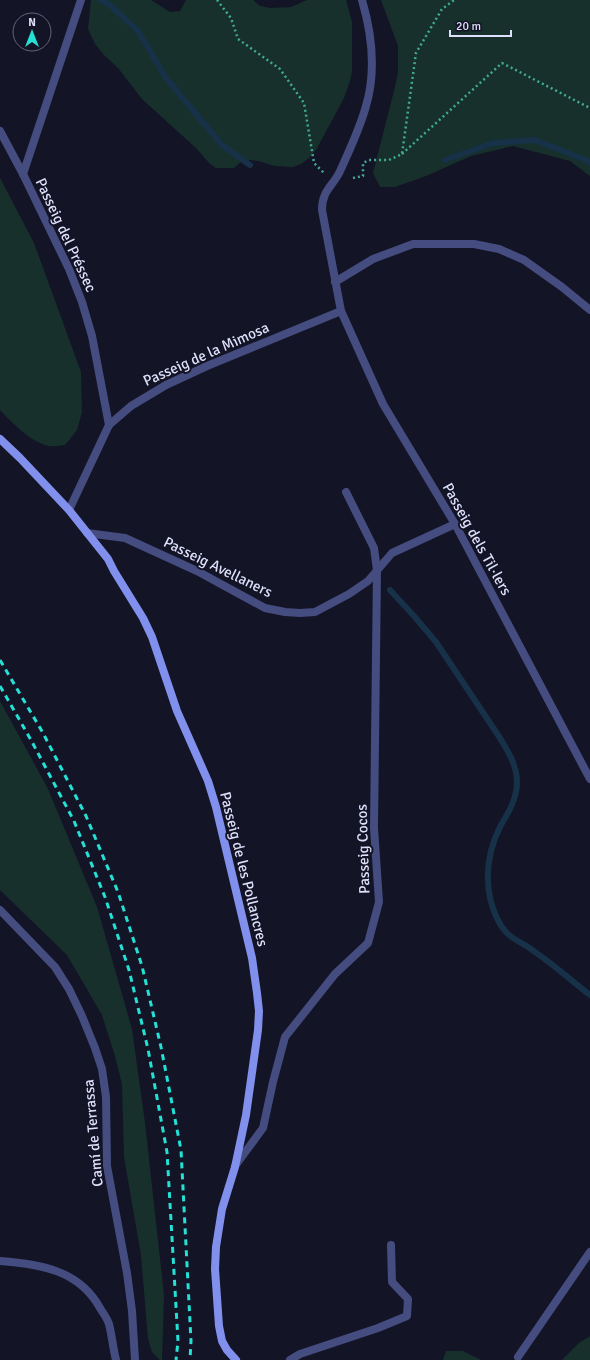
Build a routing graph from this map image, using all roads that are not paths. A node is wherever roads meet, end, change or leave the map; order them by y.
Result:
1 (81, 0) edge
2 (362, 0) edge
3 (0, 131) edge
4 (23, 174) junction
5 (335, 282) junction
6 (590, 310) edge
7 (341, 311) junction
8 (109, 425) junction
9 (0, 439) edge
10 (346, 492) dead end
11 (69, 510) junction
12 (455, 524) junction
13 (87, 533) junction
14 (377, 570) junction
15 (590, 779) edge
16 (0, 910) edge
17 (235, 1167) junction
18 (391, 1245) dead end
19 (590, 1252) edge
20 (0, 1261) edge
21 (518, 1357) dead end
22 (116, 1360) edge
23 (135, 1360) edge
24 (236, 1360) edge
25 (290, 1360) edge

1 - 4 street
2 - 5 street, Passeig dels Til·lers
3 - 4 street, Passeig del Préssec
4 - 8 street, Passeig del Préssec
5 - 6 street
5 - 7 street, Passeig dels Til·lers
7 - 8 street, Passeig de la Mimosa
7 - 12 street, Passeig dels Til·lers
8 - 11 street, Passeig de la Mimosa
9 - 11 street, Passeig de les Pollancres
10 - 14 street, Passeig Cocos
11 - 13 street, Passeig de les Pollancres
12 - 14 street, Passeig Avellaners
12 - 15 street, Passeig dels Til·lers
13 - 14 street, Passeig Avellaners
13 - 17 street, Passeig de les Pollancres
14 - 17 street, Passeig Cocos
16 - 23 street, Camí de Terrassa
17 - 24 street, Passeig de les Pollancres
18 - 25 street
19 - 21 street
20 - 22 street

